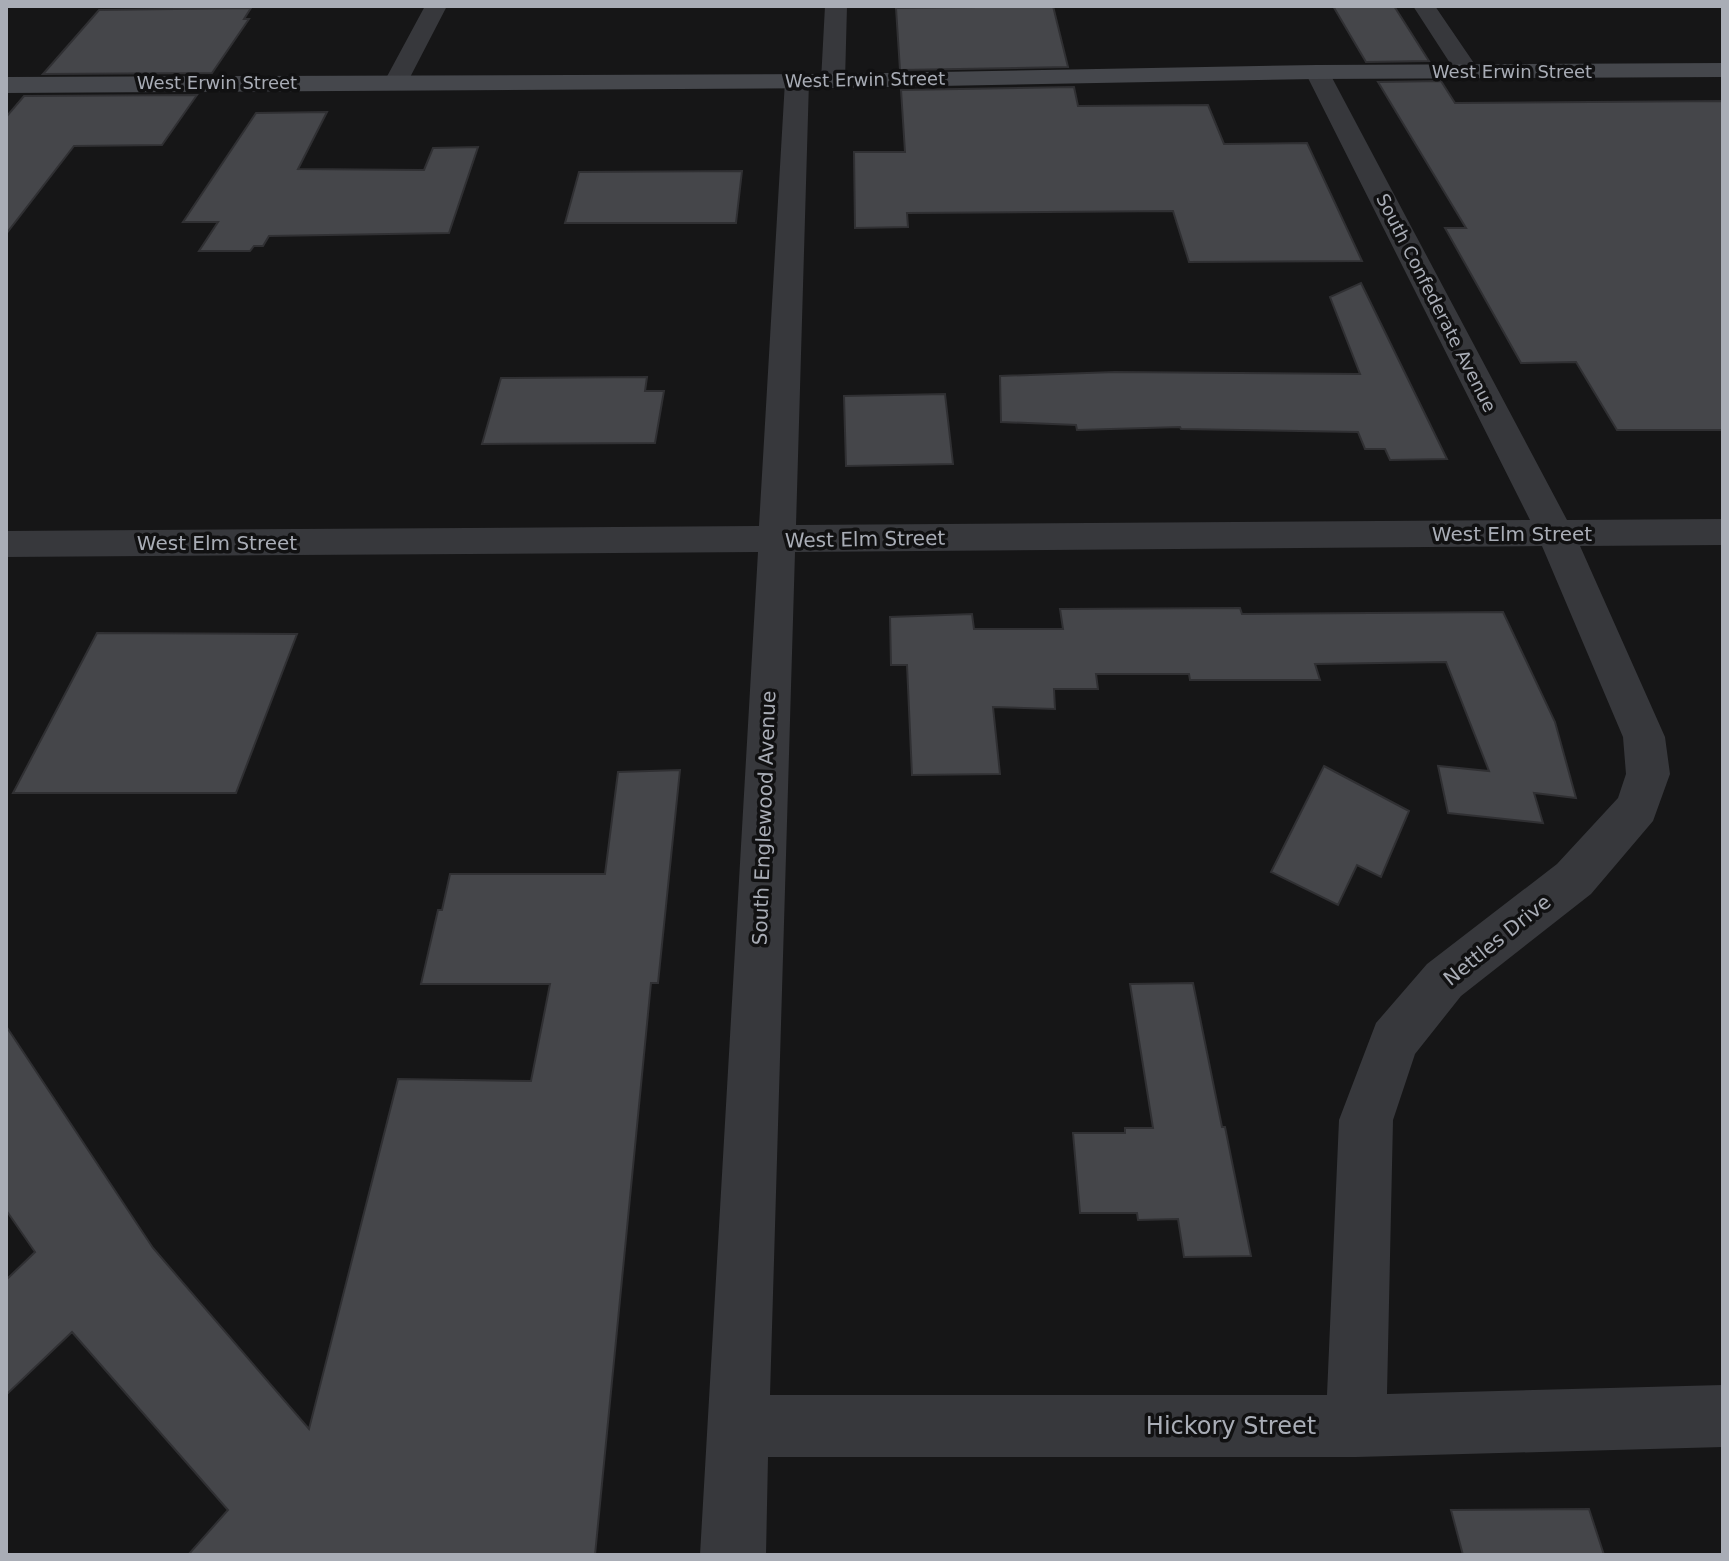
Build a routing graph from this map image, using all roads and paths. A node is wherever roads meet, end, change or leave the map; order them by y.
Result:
1 (436, 6) edge
2 (836, 6) edge
3 (1424, 6) edge
4 (1723, 70) edge
5 (1317, 72) junction
6 (1468, 72) junction
7 (815, 81) junction
8 (396, 82) junction
9 (6, 85) edge
10 (1723, 532) edge
11 (1555, 533) junction
12 (775, 540) junction
13 (6, 544) edge
14 (1723, 1416) edge
15 (740, 1426) junction
16 (1356, 1426) junction
17 (733, 1555) edge

1 - 8 street
2 - 7 street, South Englewood Avenue
3 - 6 street
4 - 6 main road, West Erwin Street
5 - 6 main road, West Erwin Street
5 - 7 main road, West Erwin Street
5 - 11 street, South Confederate Avenue
7 - 8 main road, West Erwin Street
7 - 12 street, South Englewood Avenue
8 - 9 main road, West Erwin Street
10 - 11 street, West Elm Street
11 - 12 street, West Elm Street
11 - 16 street, Nettles Drive
12 - 13 street, West Elm Street
12 - 15 street, South Englewood Avenue
14 - 16 street, Hickory Street
15 - 16 street, Hickory Street
15 - 17 street, South Englewood Avenue

